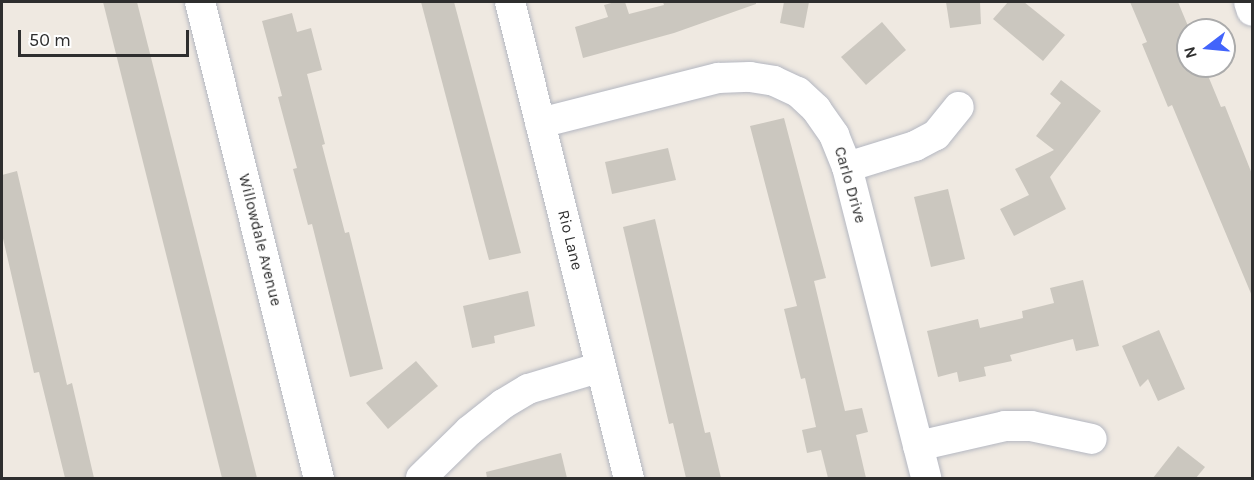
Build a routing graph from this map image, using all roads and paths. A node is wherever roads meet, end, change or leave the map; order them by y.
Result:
1 (200, 2) edge
2 (510, 2) edge
3 (1248, 2) edge
4 (1252, 12) edge
5 (959, 107) dead end
6 (540, 123) junction
7 (847, 166) junction
8 (601, 367) junction
9 (1092, 439) dead end
10 (918, 446) junction
11 (319, 478) edge
12 (421, 478) edge
13 (629, 478) edge
14 (926, 478) edge

1 - 11 street, Willowdale Avenue
2 - 6 street, Rio Lane
3 - 4 street
5 - 7 street
6 - 7 street, Carlo Drive
6 - 8 street, Rio Lane
7 - 10 street, Carlo Drive
8 - 12 street
8 - 13 street, Rio Lane
9 - 10 street
10 - 14 street, Carlo Drive

